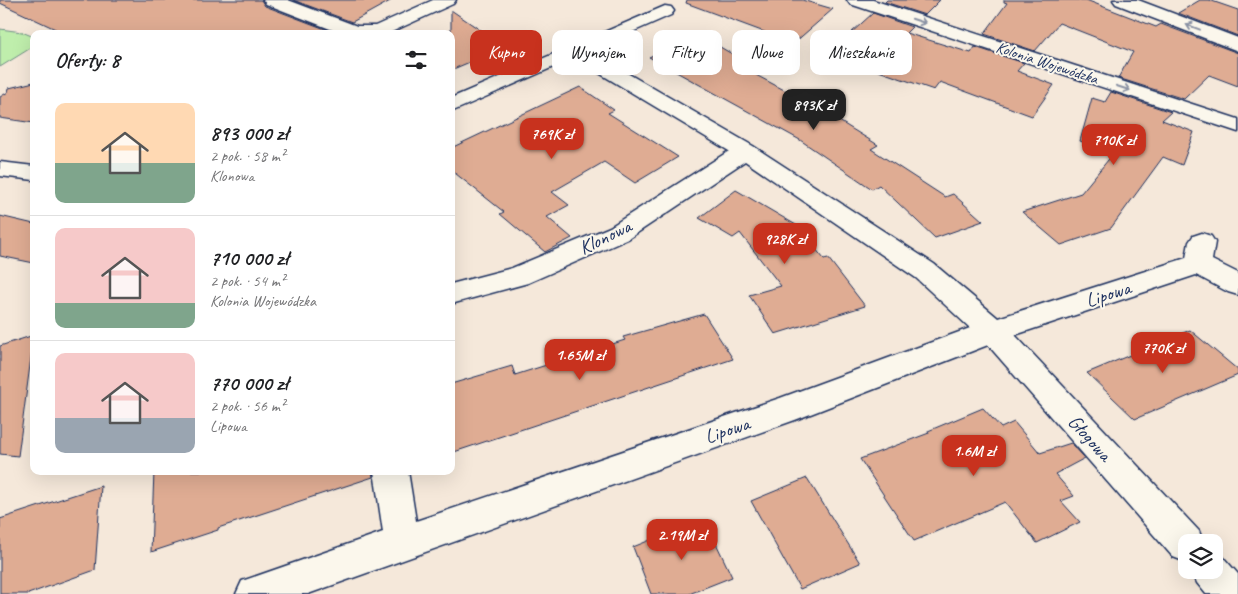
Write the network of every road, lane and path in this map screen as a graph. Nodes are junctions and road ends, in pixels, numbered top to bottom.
1 (272, 0) edge
2 (447, 0) edge
3 (856, 0) edge
4 (1122, 0) edge
5 (665, 11) dead end
6 (353, 30) edge
7 (376, 30) edge
8 (622, 30) edge
9 (1238, 45) edge
10 (552, 61) edge
11 (615, 75) edge
12 (455, 104) edge
13 (1238, 126) edge
14 (745, 152) junction
15 (0, 168) edge
16 (30, 172) edge
17 (1238, 285) edge
18 (455, 293) edge
19 (993, 332) junction
20 (392, 475) edge
21 (1178, 535) edge
22 (402, 542) junction
23 (1218, 579) edge
24 (255, 594) edge
25 (1231, 594) edge

1 - 6 street
2 - 7 street
3 -> 13 street, Kolonia Wojewódzka
9 -> 4 street
5 - 8 street
10 - 12 street
11 - 14 street
14 - 18 street, Klonowa
14 - 19 street
15 - 16 street
17 - 19 street, Lipowa
19 - 21 street, Głogowa
19 - 22 street, Lipowa
20 - 22 street
22 - 24 street, Lipowa
23 - 25 street

